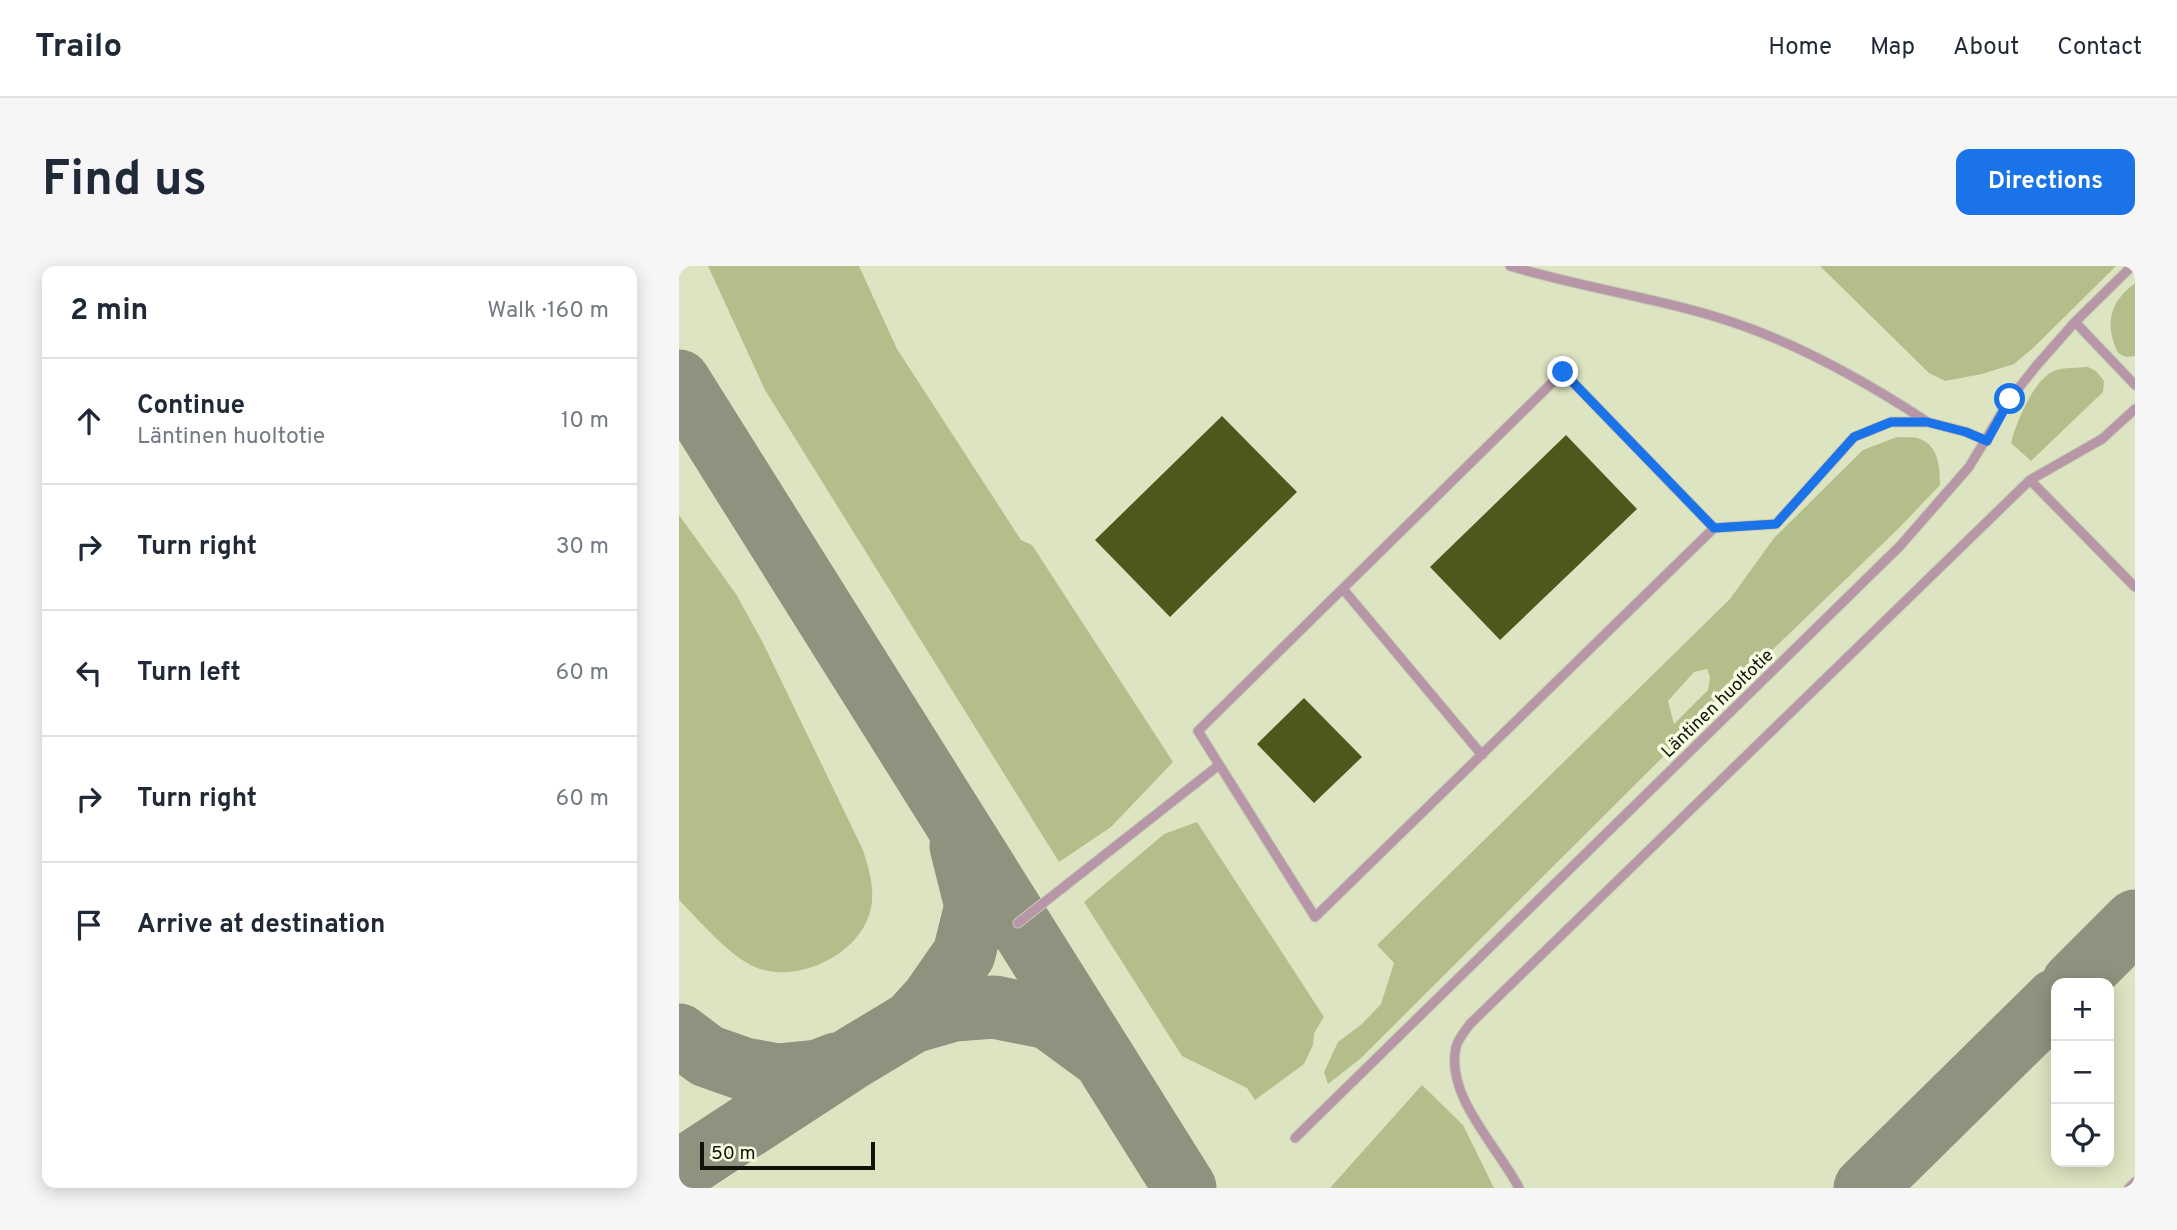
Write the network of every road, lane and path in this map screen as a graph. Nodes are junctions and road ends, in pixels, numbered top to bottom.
1 (1510, 266) edge
2 (2132, 266) edge
3 (2075, 322) junction
4 (2135, 385) edge
5 (2135, 409) edge
6 (1927, 422) junction
7 (1987, 441) junction
8 (2030, 480) junction
9 (1714, 528) junction
10 (2135, 587) edge
11 (1343, 589) junction
12 (1482, 755) junction
13 (1219, 765) junction
14 (1019, 923) dead end
15 (1296, 1138) dead end
16 (2135, 1182) edge
17 (1519, 1188) edge
18 (2129, 1188) edge

1 - 6 lane
2 - 3 lane, Läntinen huoltotie
3 - 4 lane
3 - 7 lane, Läntinen huoltotie
5 - 8 lane
6 - 7 lane
6 - 9 lane
7 - 15 lane, Läntinen huoltotie
8 - 10 lane
8 - 17 lane
9 - 11 lane
9 - 12 lane
11 - 12 lane
11 - 13 lane
12 - 13 lane
13 - 14 lane
16 - 18 lane

